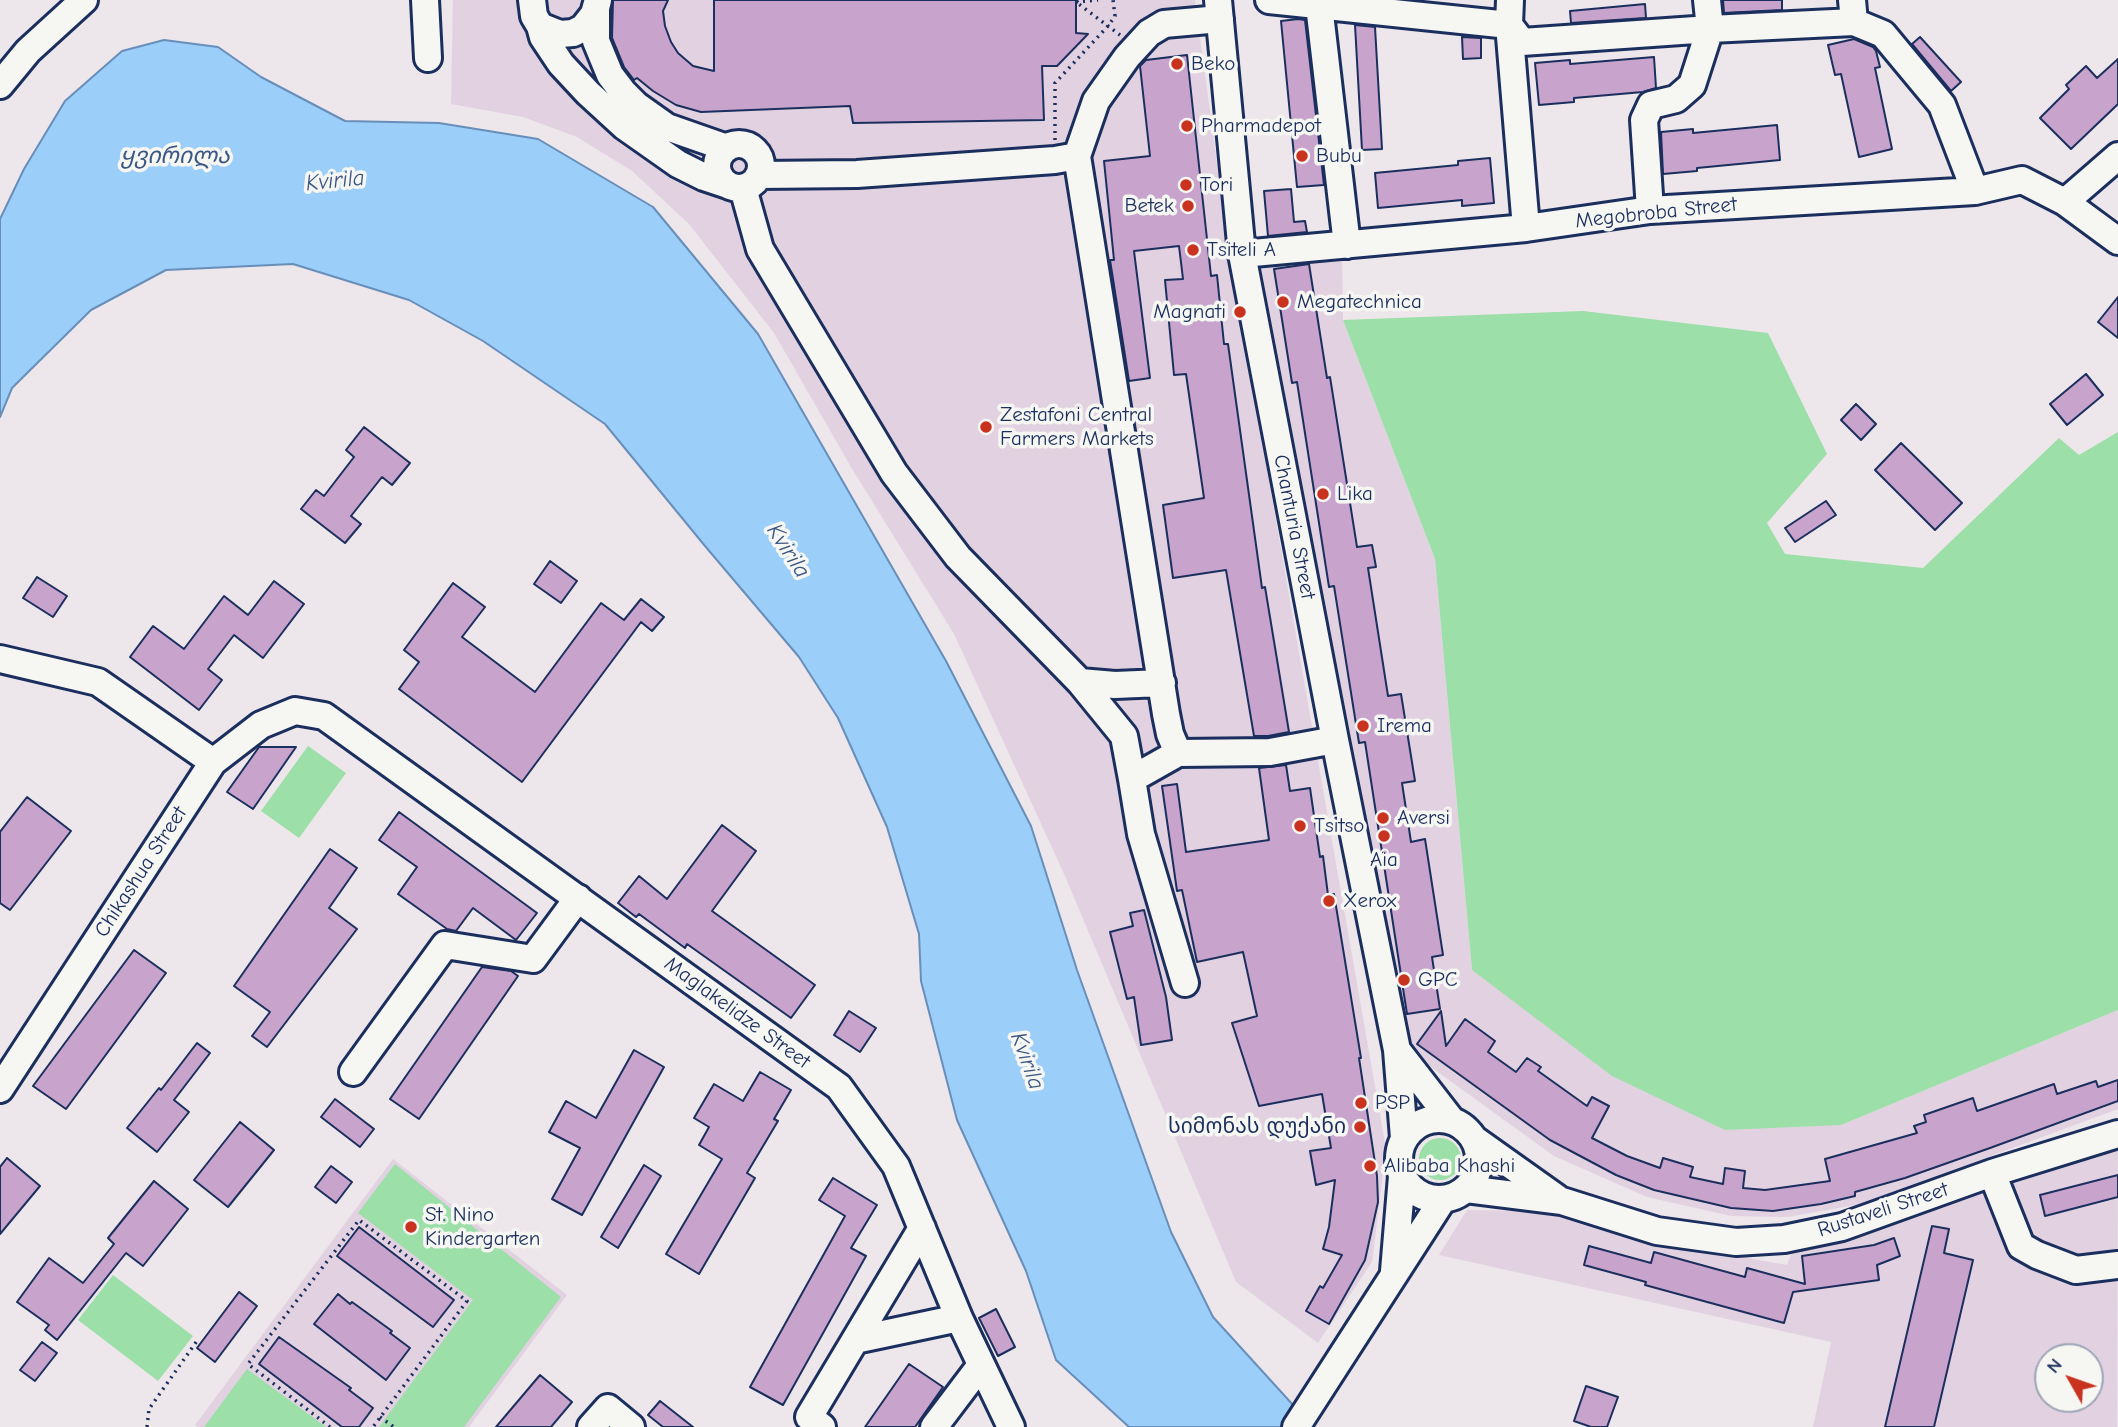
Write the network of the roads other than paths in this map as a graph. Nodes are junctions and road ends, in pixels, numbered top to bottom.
1 (85, 0) edge
2 (425, 0) edge
3 (1269, 0) edge
4 (1707, 0) edge
5 (597, 3) edge
6 (526, 5) edge
7 (1319, 5) junction
8 (1219, 9) edge
9 (1853, 11) edge
10 (1509, 12) edge
11 (1710, 29) junction
12 (428, 58) dead end
13 (0, 85) edge
14 (727, 148) junction
15 (2118, 156) edge
16 (1066, 158) junction
17 (743, 183) junction
18 (1975, 191) junction
19 (2065, 202) junction
20 (1650, 210) junction
21 (1527, 228) junction
22 (2118, 241) edge
23 (1347, 245) junction
24 (1242, 254) junction
25 (0, 659) edge
26 (1080, 682) junction
27 (1161, 684) junction
28 (324, 716) joint
29 (1335, 740) junction
30 (1178, 753) junction
31 (213, 762) junction
32 (1132, 779) junction
33 (578, 898) junction
34 (1185, 983) dead end
35 (1397, 1050) junction
36 (353, 1072) dead end
37 (0, 1089) edge
38 (1452, 1121) junction
39 (2118, 1135) edge
40 (1405, 1138) junction
41 (1474, 1139) junction
42 (1992, 1173) junction
43 (1402, 1176) junction
44 (1455, 1194) junction
45 (1562, 1201) junction
46 (922, 1228) junction
47 (2118, 1265) edge
48 (1393, 1276) junction
49 (959, 1318) junction
50 (855, 1340) junction
51 (981, 1365) junction
52 (591, 1427) edge
53 (631, 1427) edge
54 (822, 1427) edge
55 (934, 1427) edge
56 (1011, 1427) edge
57 (1296, 1427) edge

1 - 13 street
2 - 12 street
3 - 7 street
4 - 11 street
5 - 6 street
5 - 14 street
6 - 17 street
7 - 10 street
7 - 23 street
8 - 16 street
8 - 24 street, Chanturia Street
9 - 11 street
9 - 18 street
10 - 11 street
10 - 21 street
11 - 20 street
14 - 17 street
14 - 17 street
15 - 19 street
16 - 17 street
16 - 27 street
17 - 26 street
18 - 19 street, Megobroba Street
18 - 20 street, Megobroba Street
19 - 22 street, Megobroba Street
20 - 21 street, Megobroba Street
21 - 23 street, Megobroba Street
23 - 24 street, Megobroba Street
24 - 29 street, Chanturia Street
25 - 31 street
26 - 27 street
26 - 32 street
27 - 30 street
28 - 31 street, Chikashua Street
28 - 33 street, Maglakelidze Street
29 - 30 street
29 - 35 street, Chanturia Street
30 - 32 street
31 - 37 street, Chikashua Street
32 - 34 street
33 - 36 street
33 - 46 street, Maglakelidze Street
35 - 38 street, Chanturia Street
35 - 40 street, Chanturia Street
38 - 40 street
38 - 41 street
39 - 42 street, Rustaveli Street
40 - 43 street
41 - 44 street
41 - 45 street, Rustaveli Street
42 - 45 street, Rustaveli Street
42 - 47 street
43 - 44 street
43 - 48 street
44 - 45 street, Rustaveli Street
44 - 48 street
46 - 49 street, Maglakelidze Street
46 - 50 street
48 - 57 street
49 - 50 street
49 - 51 street, Maglakelidze Street
50 - 54 street
51 - 55 street
51 - 56 street, Maglakelidze Street
52 - 53 street

